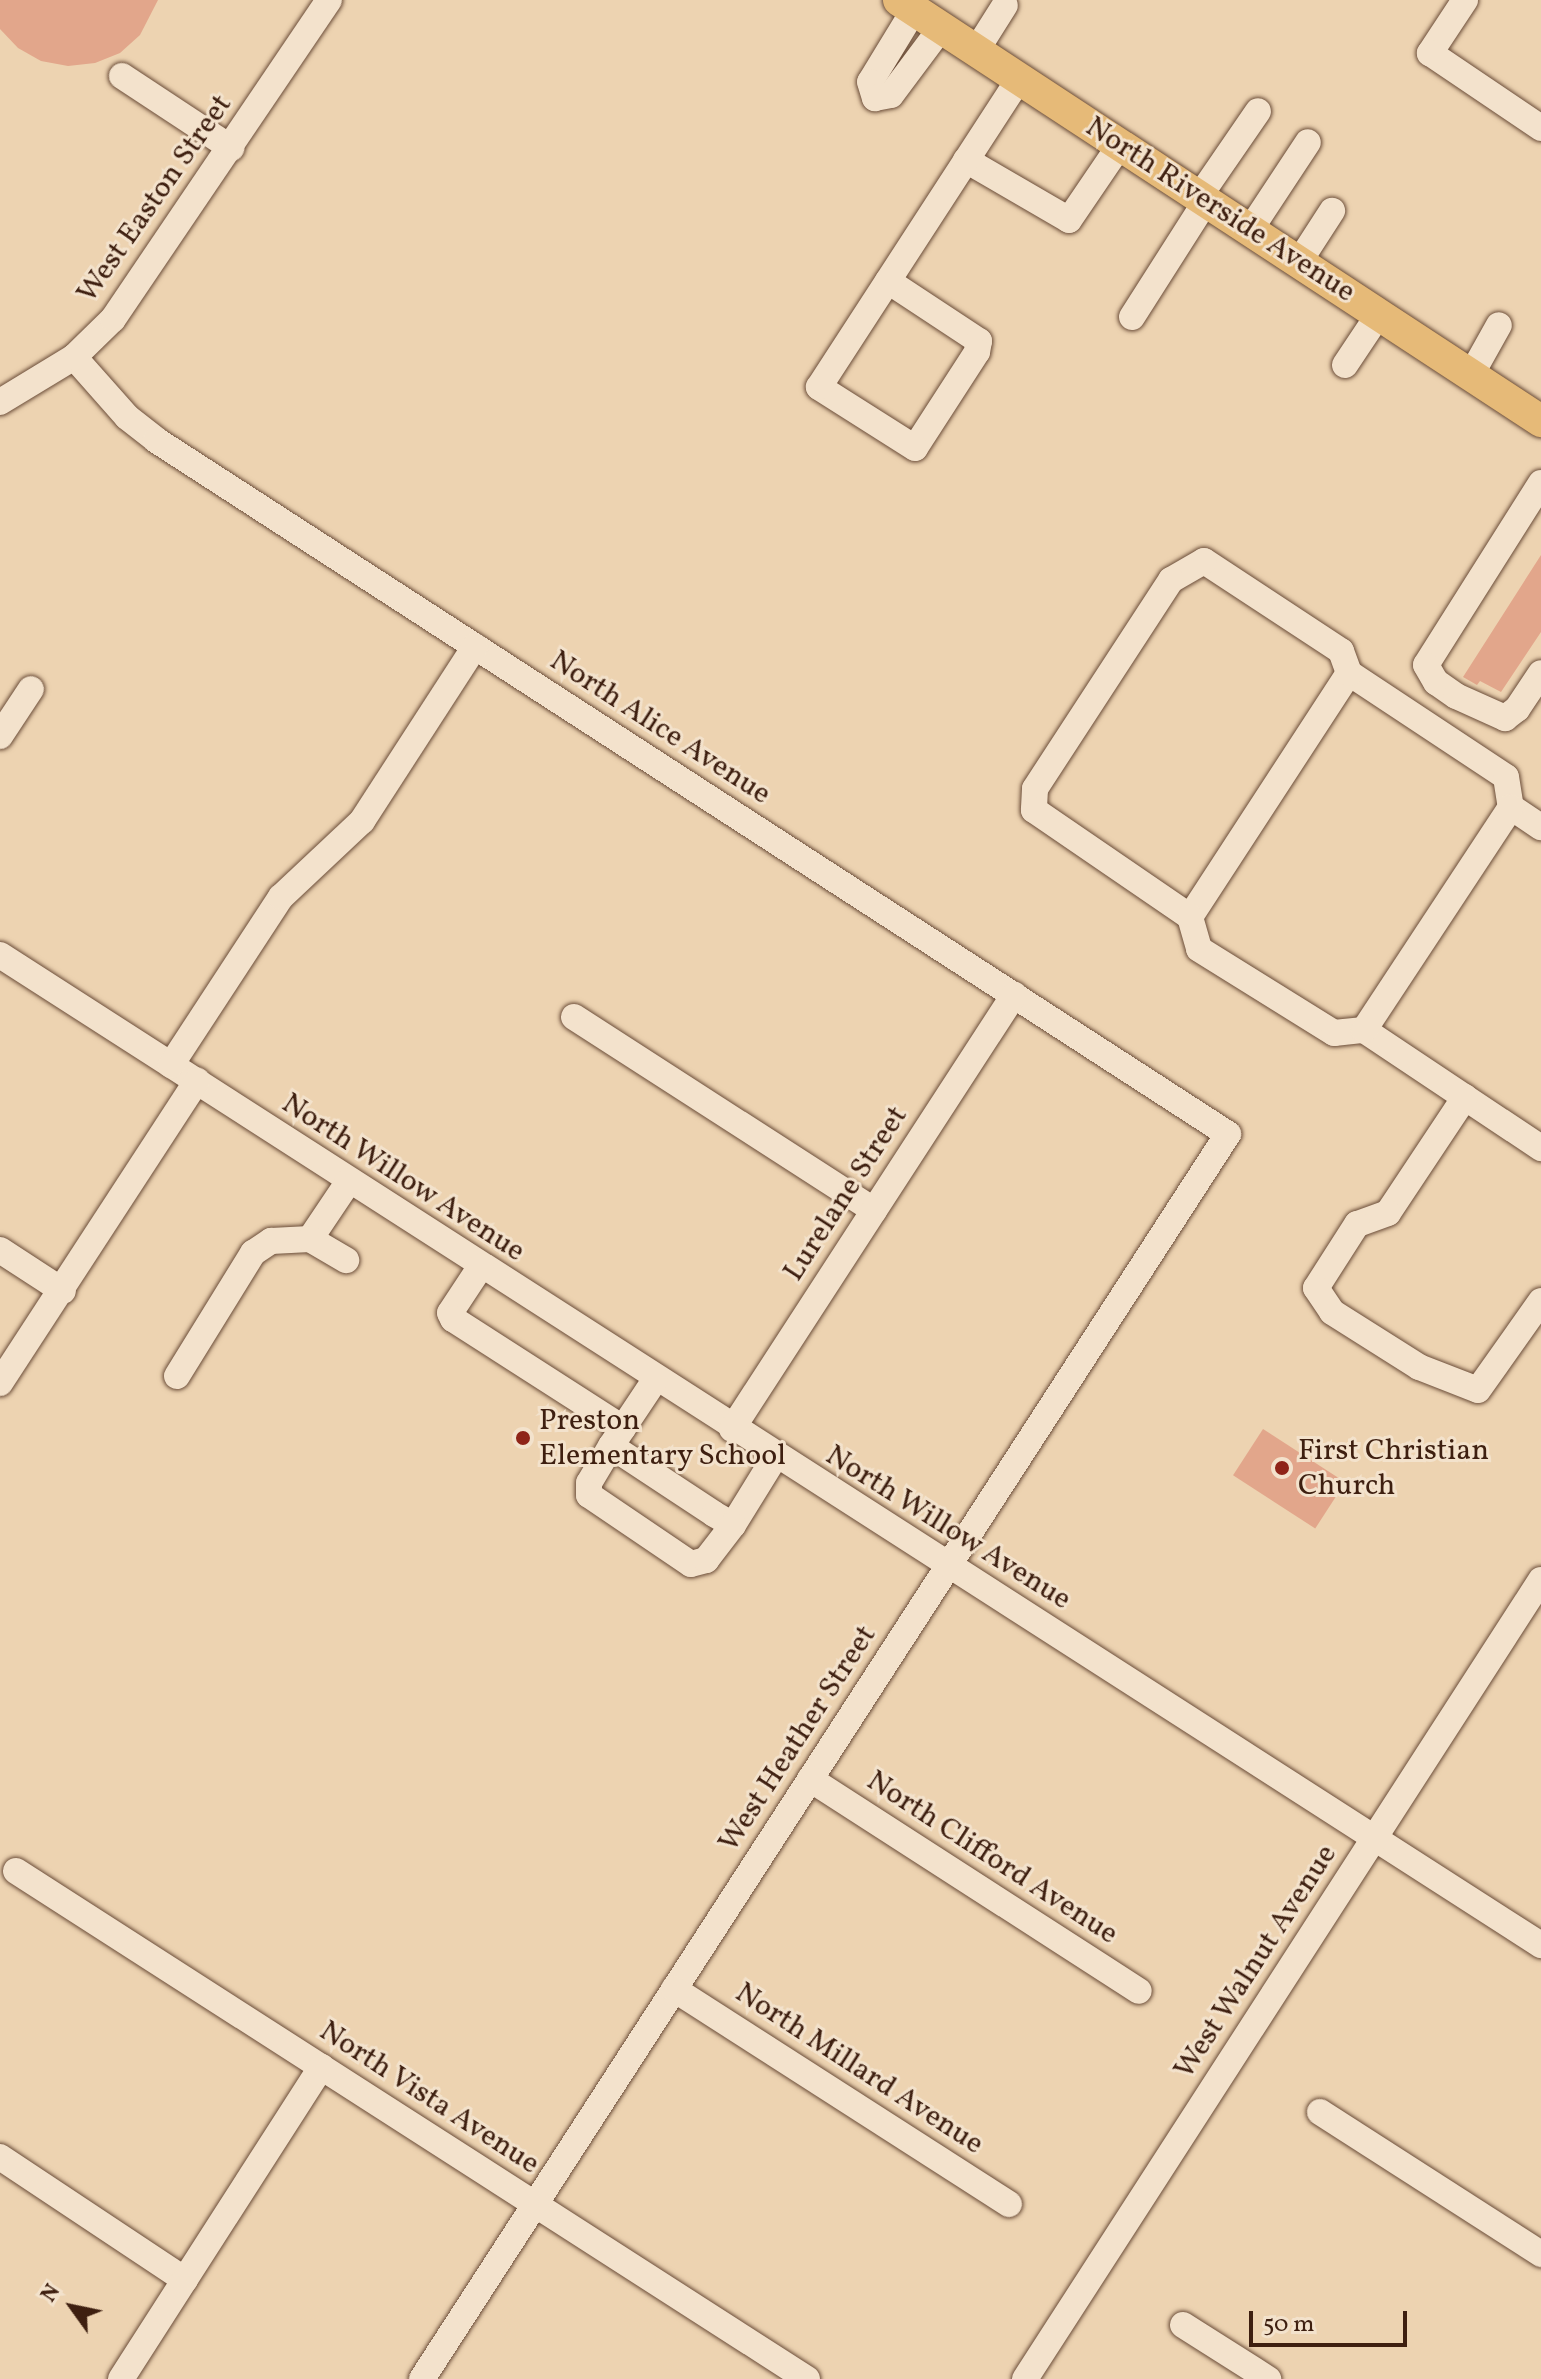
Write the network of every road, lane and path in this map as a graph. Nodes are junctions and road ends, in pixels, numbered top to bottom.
1 (329, 0) edge
2 (1465, 0) edge
3 (906, 5) edge
4 (1005, 5) dead end
5 (941, 28) junction
6 (976, 51) junction
7 (122, 76) dead end
8 (1019, 79) junction
9 (1258, 111) dead end
10 (1541, 128) edge
11 (1308, 142) dead end
12 (1120, 145) junction
13 (231, 148) junction
14 (966, 160) junction
15 (1202, 199) junction
16 (1332, 211) dead end
17 (1250, 230) junction
18 (1299, 262) junction
19 (888, 281) junction
20 (1379, 314) junction
21 (1132, 317) dead end
22 (1499, 325) dead end
23 (74, 357) junction
24 (1345, 365) dead end
25 (1471, 375) junction
26 (0, 402) edge
27 (1541, 421) edge
28 (1541, 483) edge
29 (475, 646) junction
30 (1349, 673) junction
31 (1541, 673) edge
32 (31, 689) dead end
33 (0, 736) edge
34 (1511, 807) junction
35 (1541, 827) edge
36 (1190, 917) junction
37 (0, 955) edge
38 (1014, 995) junction
39 (574, 1017) dead end
40 (1364, 1030) junction
41 (171, 1065) junction
42 (197, 1081) junction
43 (1465, 1097) junction
44 (1228, 1134) joint
45 (1541, 1148) edge
46 (349, 1181) junction
47 (874, 1210) junction
48 (310, 1239) junction
49 (0, 1250) edge
50 (346, 1260) dead end
51 (481, 1266) junction
52 (63, 1291) junction
53 (1541, 1301) edge
54 (177, 1376) dead end
55 (655, 1380) junction
56 (0, 1383) edge
57 (732, 1429) junction
58 (617, 1437) junction
59 (775, 1457) junction
60 (733, 1525) junction
61 (950, 1566) junction
62 (1541, 1580) edge
63 (810, 1779) junction
64 (1374, 1838) junction
65 (16, 1871) dead end
66 (1541, 1945) edge
67 (674, 1989) junction
68 (1139, 1991) dead end
69 (321, 2067) junction
70 (1320, 2112) dead end
71 (0, 2157) edge
72 (1009, 2204) dead end
73 (535, 2205) junction
74 (1541, 2254) edge
75 (185, 2280) junction
76 (1183, 2325) dead end
77 (121, 2379) edge
78 (422, 2379) edge
79 (807, 2379) edge
80 (1025, 2379) edge
81 (1268, 2379) edge

1 - 13 street, West Easton Street
2 - 10 street
3 - 5 main road, North Riverside Avenue
3 - 5 street
4 - 6 street
5 - 6 main road, North Riverside Avenue
6 - 8 main road, North Riverside Avenue
7 - 13 street
8 - 12 main road, North Riverside Avenue
8 - 14 street
9 - 15 street
11 - 17 street
12 - 14 street
12 - 15 main road, North Riverside Avenue
13 - 23 street, West Easton Street
14 - 19 street
15 - 17 main road, North Riverside Avenue
15 - 21 street
16 - 18 street
17 - 18 main road, North Riverside Avenue
18 - 20 main road, North Riverside Avenue
19 - 19 street
20 - 24 street
20 - 25 main road, North Riverside Avenue
22 - 25 street
23 - 26 street, West Easton Street
23 - 29 street, North Alice Avenue
25 - 27 main road, North Riverside Avenue
28 - 31 street
29 - 38 street, North Alice Avenue
29 - 41 street
30 - 34 street
30 - 36 street
30 - 36 street
32 - 33 street
34 - 35 street
34 - 40 street
36 - 40 street
37 - 41 street, North Willow Avenue
38 - 44 street, North Alice Avenue
38 - 47 street, Lurelane Street
39 - 47 street
40 - 43 street
41 - 42 street, North Willow Avenue
42 - 46 street, North Willow Avenue
42 - 52 street
43 - 45 street
43 - 53 street
44 - 61 street, West Heather Street
46 - 48 street
46 - 51 street, North Willow Avenue
47 - 57 street, Lurelane Street
48 - 50 street
48 - 54 street
49 - 52 street
51 - 55 street, North Willow Avenue
51 - 58 street
52 - 56 street
55 - 57 street, North Willow Avenue
55 - 58 street
57 - 59 street, North Willow Avenue
58 - 60 street
58 - 60 street
59 - 60 street
59 - 61 street, North Willow Avenue
61 - 63 street, West Heather Street
61 - 64 street, North Willow Avenue
62 - 64 street, West Walnut Avenue
63 - 67 street, West Heather Street
63 - 68 street, North Clifford Avenue
64 - 66 street, North Willow Avenue
64 - 80 street, West Walnut Avenue
65 - 69 street, North Vista Avenue
67 - 72 street, North Millard Avenue
67 - 73 street, West Heather Street
69 - 73 street, North Vista Avenue
69 - 75 street
70 - 74 street
71 - 75 street
73 - 78 street, West Heather Street
73 - 79 street, North Vista Avenue
75 - 77 street
76 - 81 street

